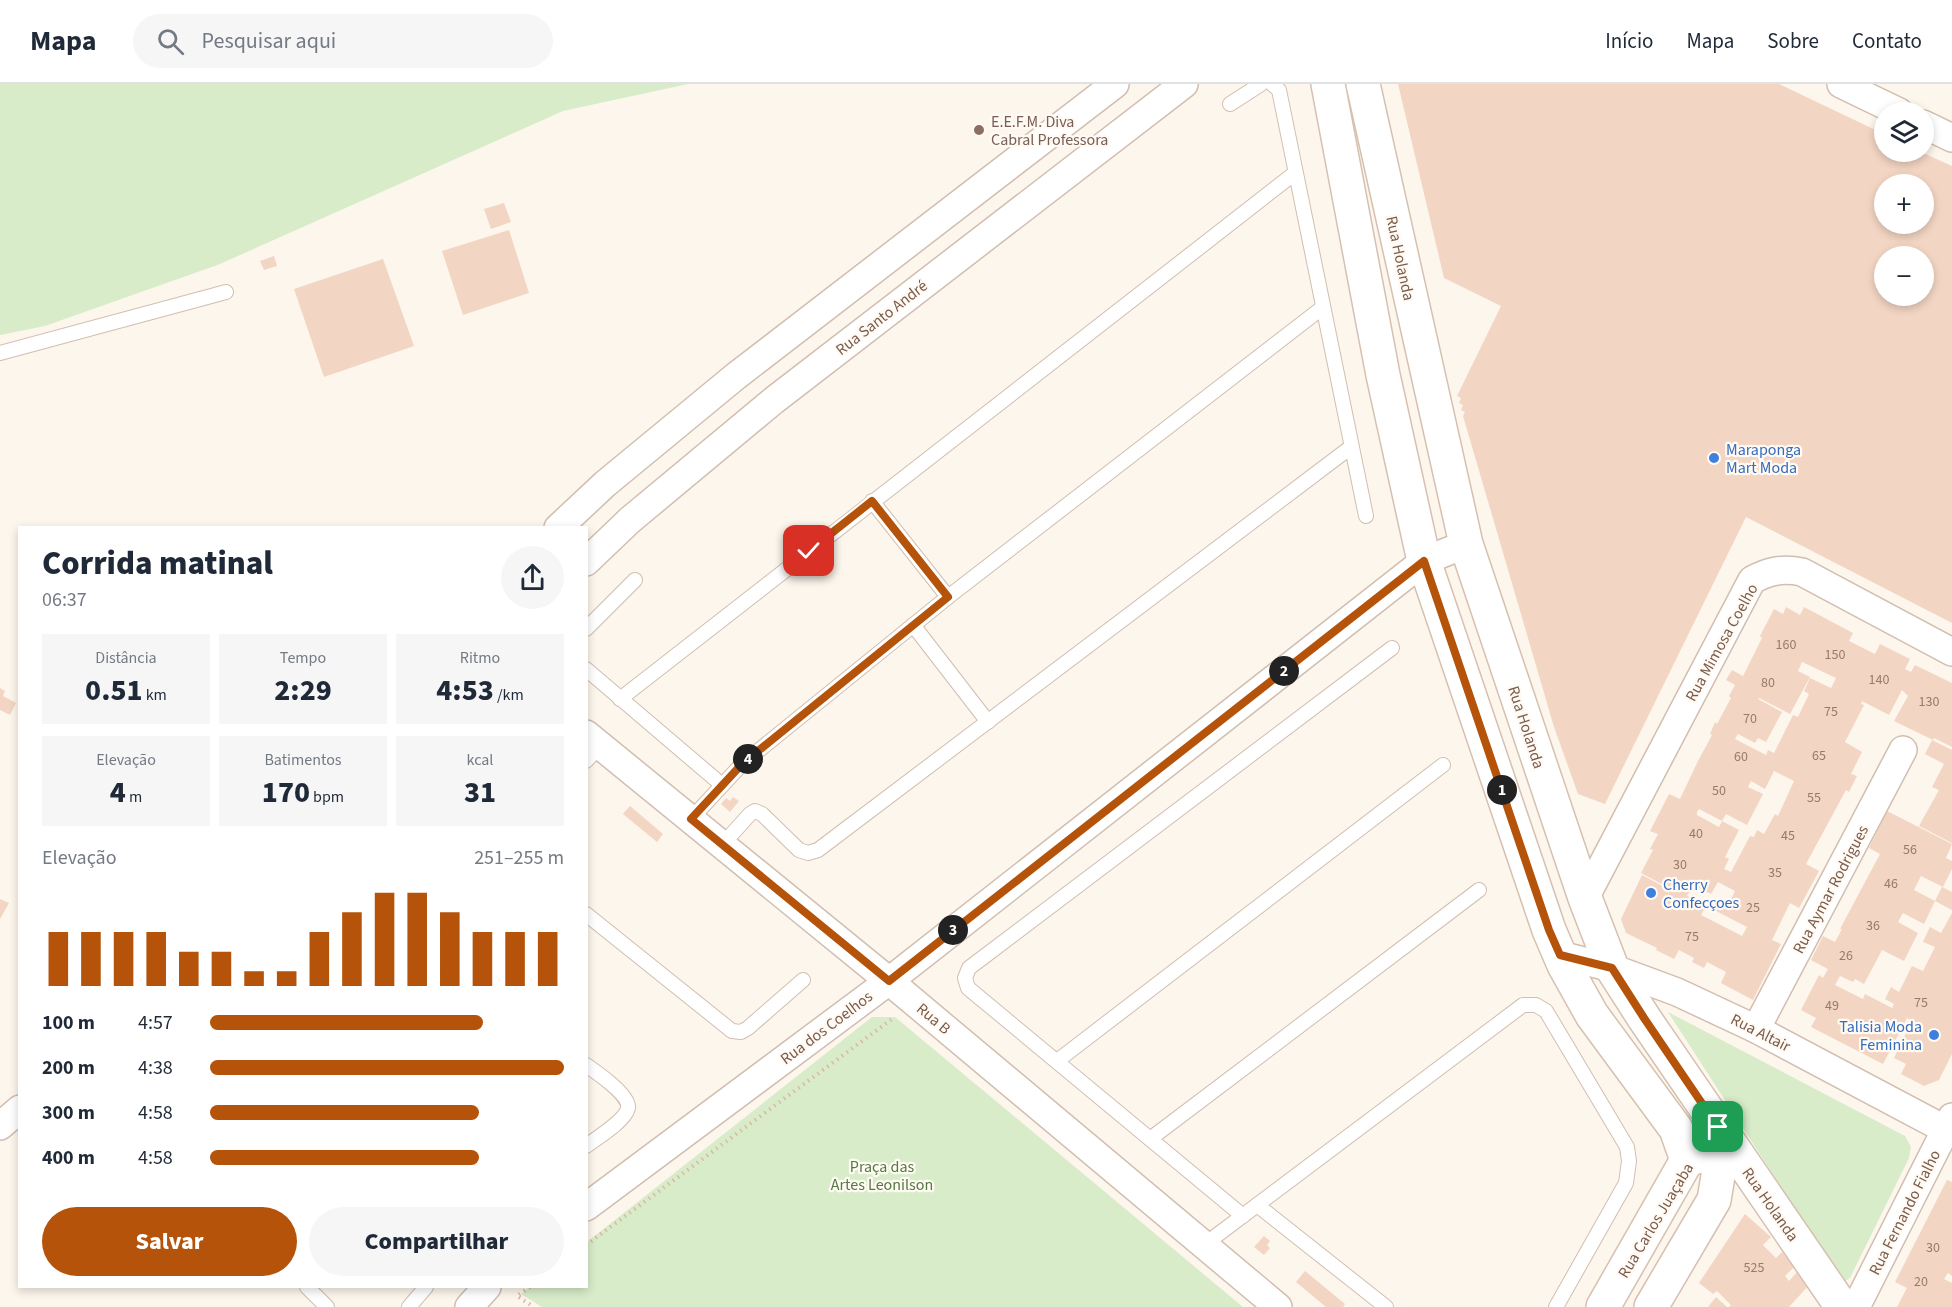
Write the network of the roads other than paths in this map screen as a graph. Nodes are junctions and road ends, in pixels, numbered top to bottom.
1 (1115, 84) edge
2 (1184, 84) edge
3 (1261, 84) edge
4 (1272, 84) edge
5 (1328, 84) edge
6 (1363, 84) edge
7 (1841, 84) edge
8 (1878, 102) edge
9 (1230, 104) dead end
10 (1934, 129) edge
11 (1952, 138) edge
12 (1295, 173) junction
13 (225, 292) dead end
14 (1322, 308) junction
15 (0, 352) edge
16 (1351, 447) junction
17 (872, 501) junction
18 (1366, 516) dead end
19 (560, 526) edge
20 (1466, 544) junction
21 (588, 560) edge
22 (1424, 561) junction
23 (635, 580) dead end
24 (948, 597) junction
25 (913, 626) junction
26 (588, 627) edge
27 (1392, 648) dead end
28 (1952, 652) edge
29 (588, 671) edge
30 (620, 699) junction
31 (988, 722) junction
32 (591, 746) edge
33 (1903, 750) dead end
34 (1443, 765) dead end
35 (722, 785) junction
36 (691, 819) junction
37 (722, 845) junction
38 (1479, 890) dead end
39 (1584, 898) junction
40 (588, 916) edge
41 (1560, 955) junction
42 (1612, 968) junction
43 (803, 980) dead end
44 (889, 981) junction
45 (1756, 1029) junction
46 (1057, 1061) junction
47 (588, 1067) edge
48 (18, 1111) edge
49 (0, 1126) edge
50 (1950, 1127) edge
51 (1150, 1139) junction
52 (588, 1144) edge
53 (1726, 1147) junction
54 (1687, 1160) junction
55 (1257, 1205) junction
56 (588, 1206) edge
57 (1243, 1216) junction
58 (1204, 1245) junction
59 (308, 1288) edge
60 (425, 1288) edge
61 (486, 1288) edge
62 (327, 1307) edge
63 (410, 1307) edge
64 (469, 1307) edge
65 (1278, 1307) edge
66 (1386, 1307) edge
67 (1556, 1307) edge
68 (1603, 1307) edge
69 (1651, 1307) edge
70 (1842, 1307) edge
71 (1856, 1307) edge

1 - 19 street
2 - 21 street, Rua Santo André
3 - 9 lane
4 - 12 lane
5 - 22 street
6 - 20 street, Rua Holanda
7 - 8 street
10 - 11 street
12 - 14 lane
12 - 17 lane
13 - 15 lane
14 - 16 lane
14 - 24 lane
16 - 18 lane
16 - 31 lane
17 - 24 lane
17 - 30 lane
20 - 22 street, Rua dos Coelhos
20 - 39 street, Rua Holanda
22 - 41 street
22 - 44 street, Rua dos Coelhos
23 - 26 lane
24 - 25 lane
25 - 31 lane
25 - 35 lane
27 - 46 lane
28 - 39 street, Rua Mimosa Coelho
29 - 30 lane
30 - 35 lane
31 - 37 lane
32 - 36 street, Rua B
33 - 45 street, Rua Aymar Rodrigues
34 - 46 lane
35 - 36 lane
36 - 37 street, Rua B
37 - 44 street, Rua B
38 - 51 lane
39 - 42 street, Rua Holanda
40 - 43 lane
41 - 42 street, Rua Altair
41 - 54 street
42 - 45 street, Rua Altair
42 - 53 street, Rua Holanda
44 - 56 street, Rua dos Coelhos
44 - 58 street, Rua B
45 - 50 street, Rua Altair
46 - 51 lane
47 - 52 lane
48 - 49 street
50 - 71 street, Rua Fernando Fialho
51 - 57 lane
53 - 54 street, Rua Carlos Juaçaba
53 - 69 street, Rua Carlos Juaçaba
53 - 70 street, Rua Holanda
54 - 68 street, Rua Carlos Juaçaba
55 - 57 lane
55 - 66 lane
55 - 67 lane
57 - 58 lane
58 - 65 street, Rua B
59 - 62 lane
60 - 63 lane
61 - 64 street

